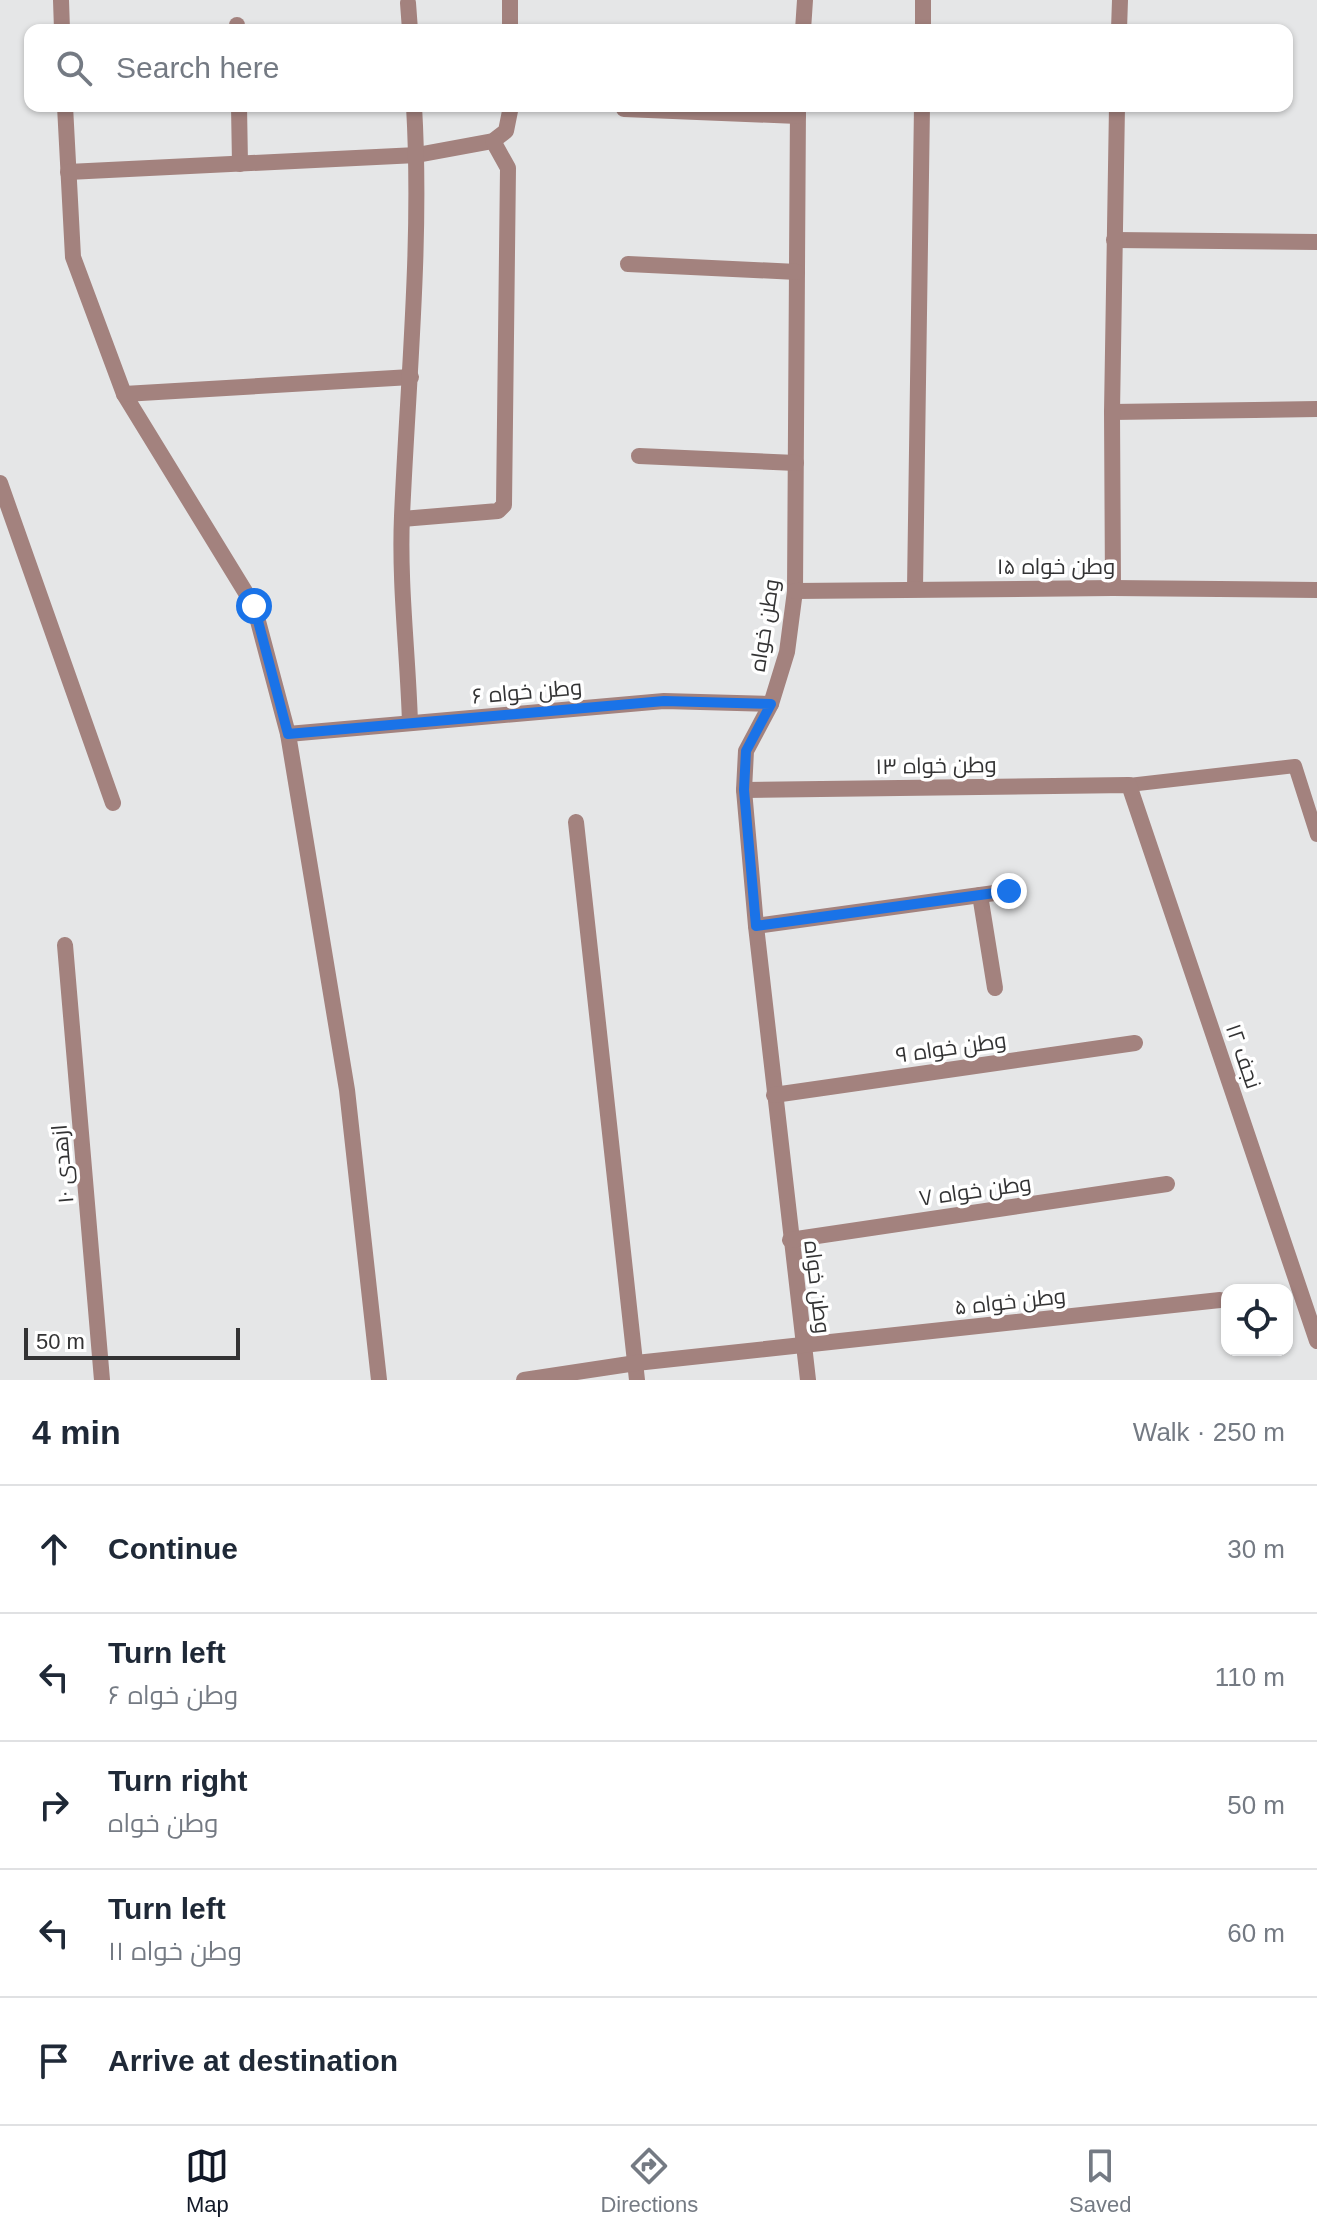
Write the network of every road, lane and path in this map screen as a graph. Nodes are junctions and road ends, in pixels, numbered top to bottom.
1 (61, 0) edge
2 (510, 0) edge
3 (805, 0) edge
4 (923, 0) edge
5 (1120, 0) edge
6 (408, 3) dead end
7 (62, 24) edge
8 (410, 24) edge
9 (510, 24) edge
10 (803, 24) edge
11 (923, 24) edge
12 (1119, 24) edge
13 (65, 112) edge
14 (239, 112) edge
15 (414, 112) edge
16 (510, 112) edge
17 (798, 112) edge
18 (922, 112) edge
19 (1117, 112) edge
20 (493, 141) junction
21 (417, 155) junction
22 (240, 164) junction
23 (68, 172) junction
24 (1114, 240) junction
25 (1317, 242) edge
26 (628, 264) dead end
27 (797, 272) junction
28 (411, 377) junction
29 (124, 394) junction
30 (1317, 409) edge
31 (1112, 412) junction
32 (639, 456) dead end
33 (796, 463) junction
34 (0, 483) edge
35 (402, 519) junction
36 (1113, 588) junction
37 (915, 589) junction
38 (1317, 590) edge
39 (795, 591) junction
40 (771, 704) junction
41 (410, 723) junction
42 (288, 734) junction
43 (1129, 785) junction
44 (744, 790) junction
45 (113, 803) dead end
46 (576, 822) dead end
47 (1317, 835) edge
48 (1009, 891) dead end
49 (980, 895) junction
50 (756, 926) junction
51 (65, 945) dead end
52 (995, 988) dead end
53 (1135, 1043) dead end
54 (774, 1095) junction
55 (1167, 1184) dead end
56 (790, 1240) junction
57 (1220, 1300) dead end
58 (1317, 1341) edge
59 (803, 1346) junction
60 (636, 1372) edge
61 (102, 1380) edge
62 (379, 1380) edge
63 (524, 1380) edge
64 (808, 1380) edge

1 - 7 street
2 - 9 street
3 - 10 street
4 - 11 street
5 - 12 street
6 - 8 street
13 - 23 street
14 - 22 street
15 - 21 street
16 - 20 street
17 - 27 street, وطن خواه
18 - 37 street
19 - 24 street
20 - 21 street
20 - 35 street
21 - 22 street
21 - 28 street
22 - 23 street
23 - 29 street
24 - 25 street
24 - 31 street
26 - 27 street
27 - 33 street, وطن خواه
28 - 29 street
28 - 35 street
29 - 42 street
30 - 31 street
31 - 36 street
32 - 33 street
33 - 39 street, وطن خواه
34 - 45 street
35 - 41 street
36 - 37 street, وطن خواه ۱۵
36 - 38 street, وطن خواه ۱۵
37 - 39 street, وطن خواه ۱۵
39 - 40 street, وطن خواه
40 - 41 street, وطن خواه ۶
40 - 44 street, وطن خواه
41 - 42 street, وطن خواه ۶
42 - 62 street
43 - 44 street, وطن خواه ۱۳
43 - 47 lane
43 - 58 street, نجف ۱۲
44 - 50 street, وطن خواه
46 - 60 street
48 - 49 street
49 - 50 street
49 - 52 street
50 - 54 street, وطن خواه
51 - 61 street, ازهدی ۱۰
53 - 54 street, وطن خواه ۹
54 - 56 street, وطن خواه
55 - 56 street, وطن خواه ۷
56 - 59 street, وطن خواه
57 - 59 street, وطن خواه ۵
59 - 60 street, وطن خواه ۵
59 - 64 street, وطن خواه
60 - 63 street, وطن خواه ۵

